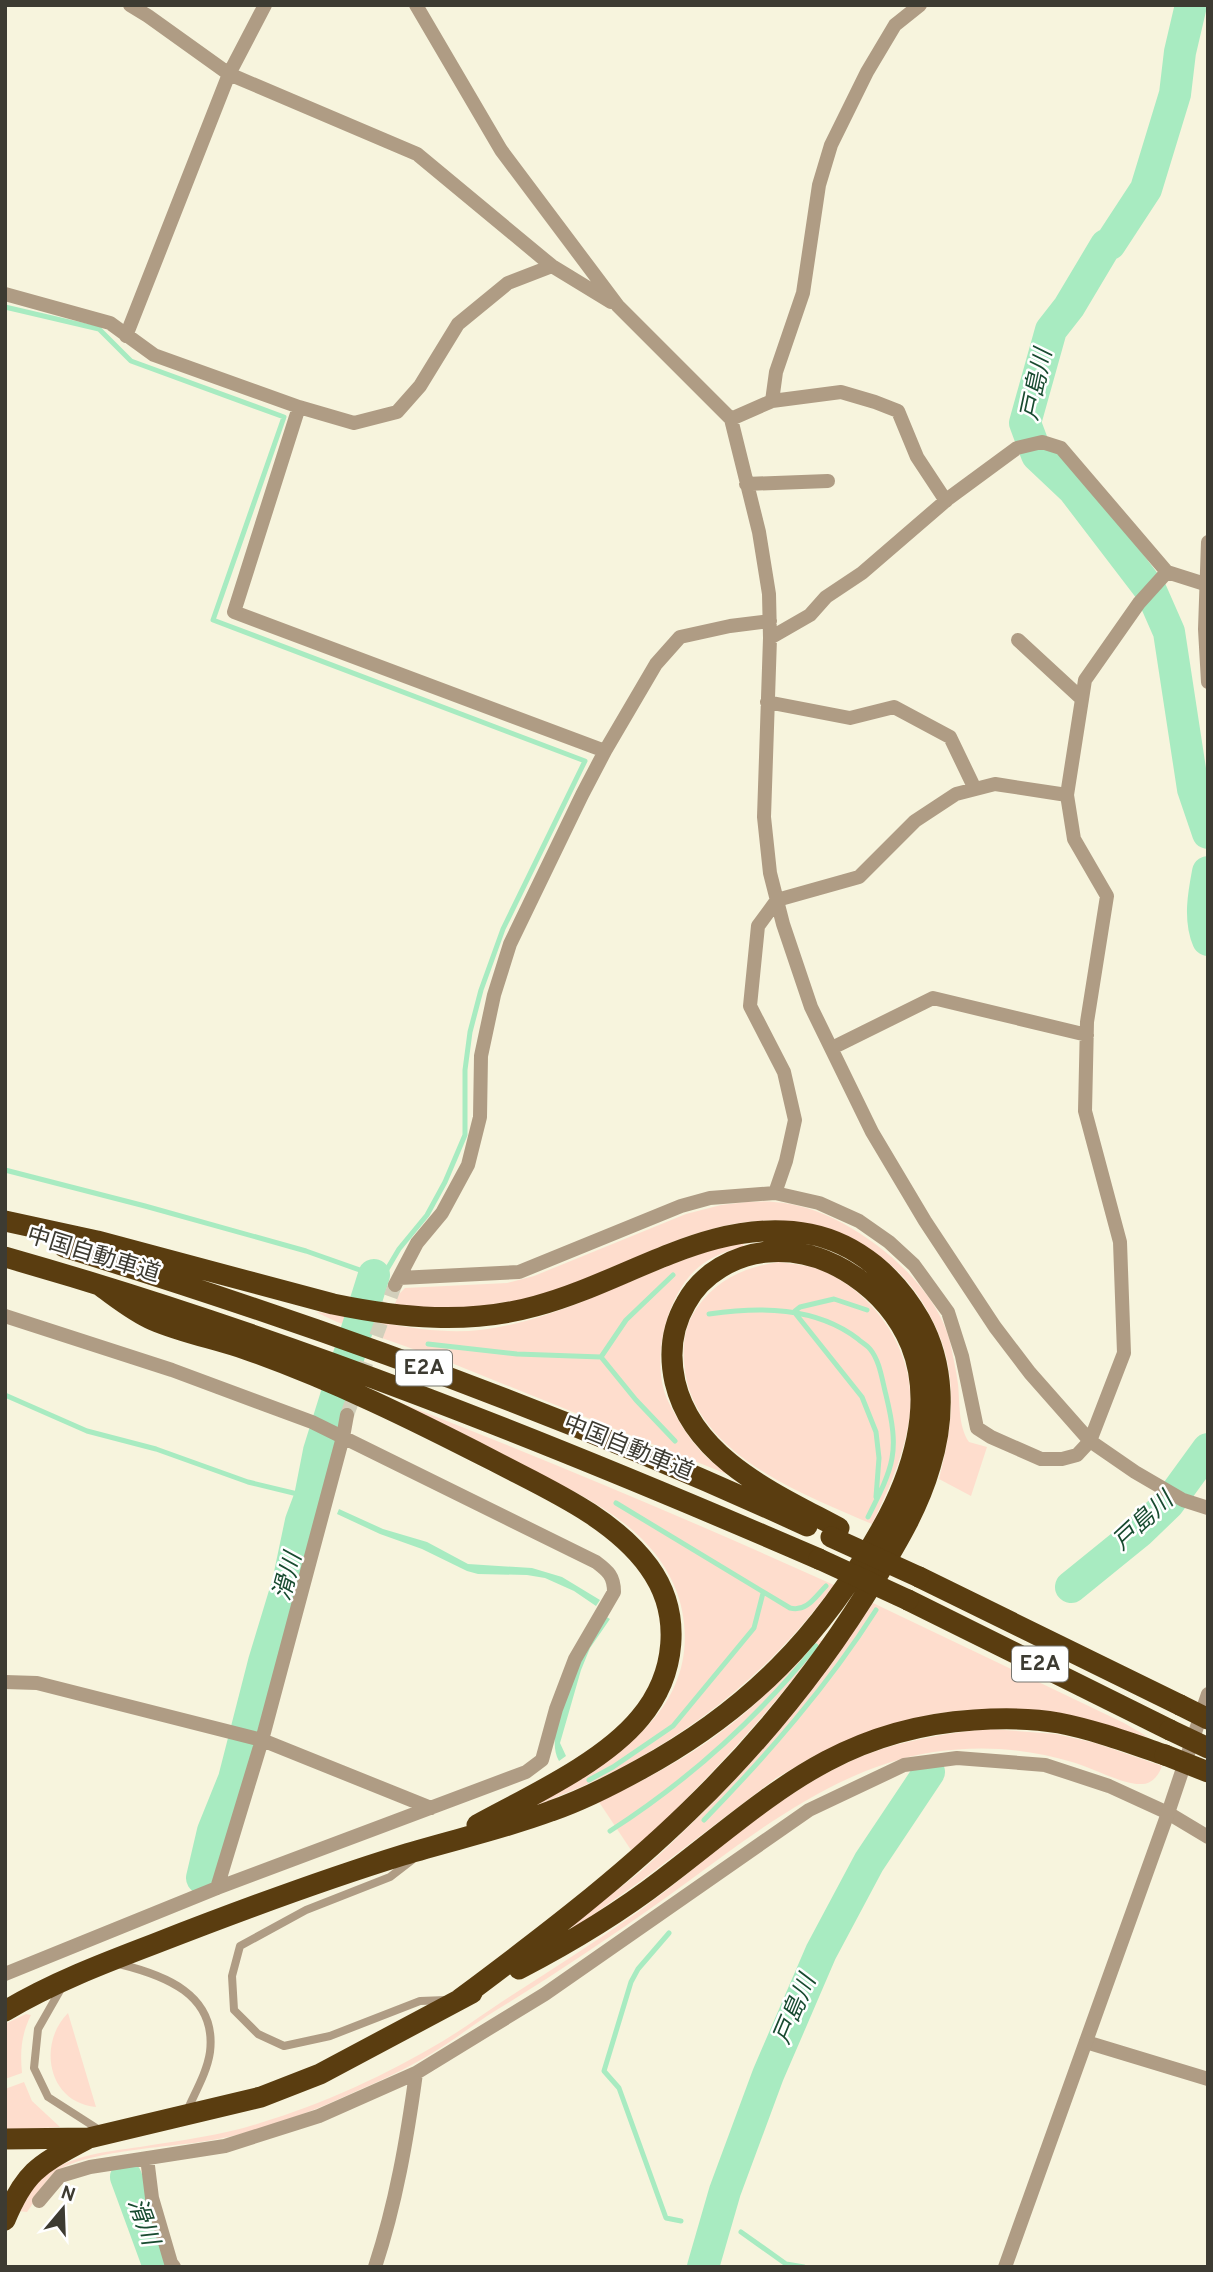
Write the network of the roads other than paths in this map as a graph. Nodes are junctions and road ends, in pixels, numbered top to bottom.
1 (130, 5) edge
2 (265, 5) edge
3 (416, 5) edge
4 (920, 5) edge
5 (229, 74) junction
6 (552, 266) junction
7 (5, 294) edge
8 (618, 306) junction
9 (126, 336) junction
10 (772, 401) junction
11 (299, 407) junction
12 (731, 419) junction
13 (828, 481) dead end
14 (746, 484) junction
15 (946, 501) junction
16 (1208, 541) edge
17 (1163, 576) junction
18 (1207, 585) edge
19 (770, 621) junction
20 (770, 638) junction
21 (1018, 640) dead end
22 (1208, 682) edge
23 (1082, 699) junction
24 (767, 702) junction
25 (606, 751) junction
26 (975, 789) junction
27 (1068, 795) junction
28 (777, 900) junction
29 (1087, 1035) junction
30 (832, 1048) junction
31 (775, 1192) junction
32 (5, 1221) edge
33 (5, 1229) edge
34 (5, 1257) edge
35 (99, 1285) junction
36 (5, 1316) edge
37 (348, 1415) tunnel mouth
38 (343, 1437) junction
39 (1090, 1441) junction
40 (1208, 1508) edge
41 (835, 1532) junction
42 (5, 1682) edge
43 (1208, 1694) edge
44 (1208, 1719) edge
45 (262, 1741) junction
46 (1208, 1748) edge
47 (1208, 1772) edge
48 (431, 1808) junction
49 (1168, 1813) junction
50 (1208, 1837) edge
51 (435, 1846) junction
52 (217, 1888) junction
53 (109, 1961) junction
54 (5, 1974) edge
55 (65, 1981) junction
56 (460, 1999) junction
57 (10, 2006) edge
58 (1086, 2042) junction
59 (416, 2073) junction
60 (1208, 2079) edge
61 (184, 2117) junction
62 (98, 2136) junction
63 (5, 2138) edge
64 (147, 2158) junction
65 (38, 2201) dead end
66 (5, 2220) edge
67 (174, 2267) edge
68 (374, 2267) edge
69 (1005, 2267) edge

1 - 5 street
2 - 5 street
3 - 8 street
4 - 10 street
5 - 6 street
5 - 9 street
6 - 8 street
6 - 11 street
7 - 9 street
8 - 12 street
9 - 11 street
10 - 12 street
10 - 15 street
11 - 25 street
12 - 14 street
13 - 14 street
14 - 19 street
15 - 17 street
15 - 20 street
16 - 18 street
17 - 18 street
17 - 23 street
18 - 22 street
19 - 20 street
19 - 25 street
20 - 24 street
21 - 23 street
23 - 27 street
24 - 26 street
24 - 28 street
25 - 31 street
26 - 27 street
26 - 28 street
27 - 29 street
28 - 30 street
28 - 31 street
29 - 30 street
29 - 39 street
30 - 39 street
31 - 39 street
32 - 56 highway
33 - 41 highway, 中国自動車道 / E2A
34 - 35 highway, 中国自動車道 / E2A
35 - 46 highway, 中国自動車道 / E2A, bridge
35 - 51 highway
36 - 38 street
37 - 38 street
38 - 45 street
38 - 48 street
39 - 40 street
41 - 44 highway, 中国自動車道 / E2A, bridge
41 - 51 highway
42 - 45 street
43 - 49 street
45 - 48 street
45 - 52 street
47 - 56 highway, bridge
48 - 52 street
49 - 50 street
49 - 58 street
49 - 59 street
51 - 53 highway
51 - 56 lane
52 - 54 street
53 - 55 highway
53 - 61 lane
55 - 57 highway
55 - 62 lane
56 - 61 highway
58 - 60 street
58 - 69 street
59 - 64 street
59 - 68 street
61 - 62 highway
62 - 63 highway
62 - 66 highway
64 - 65 street
64 - 67 street

